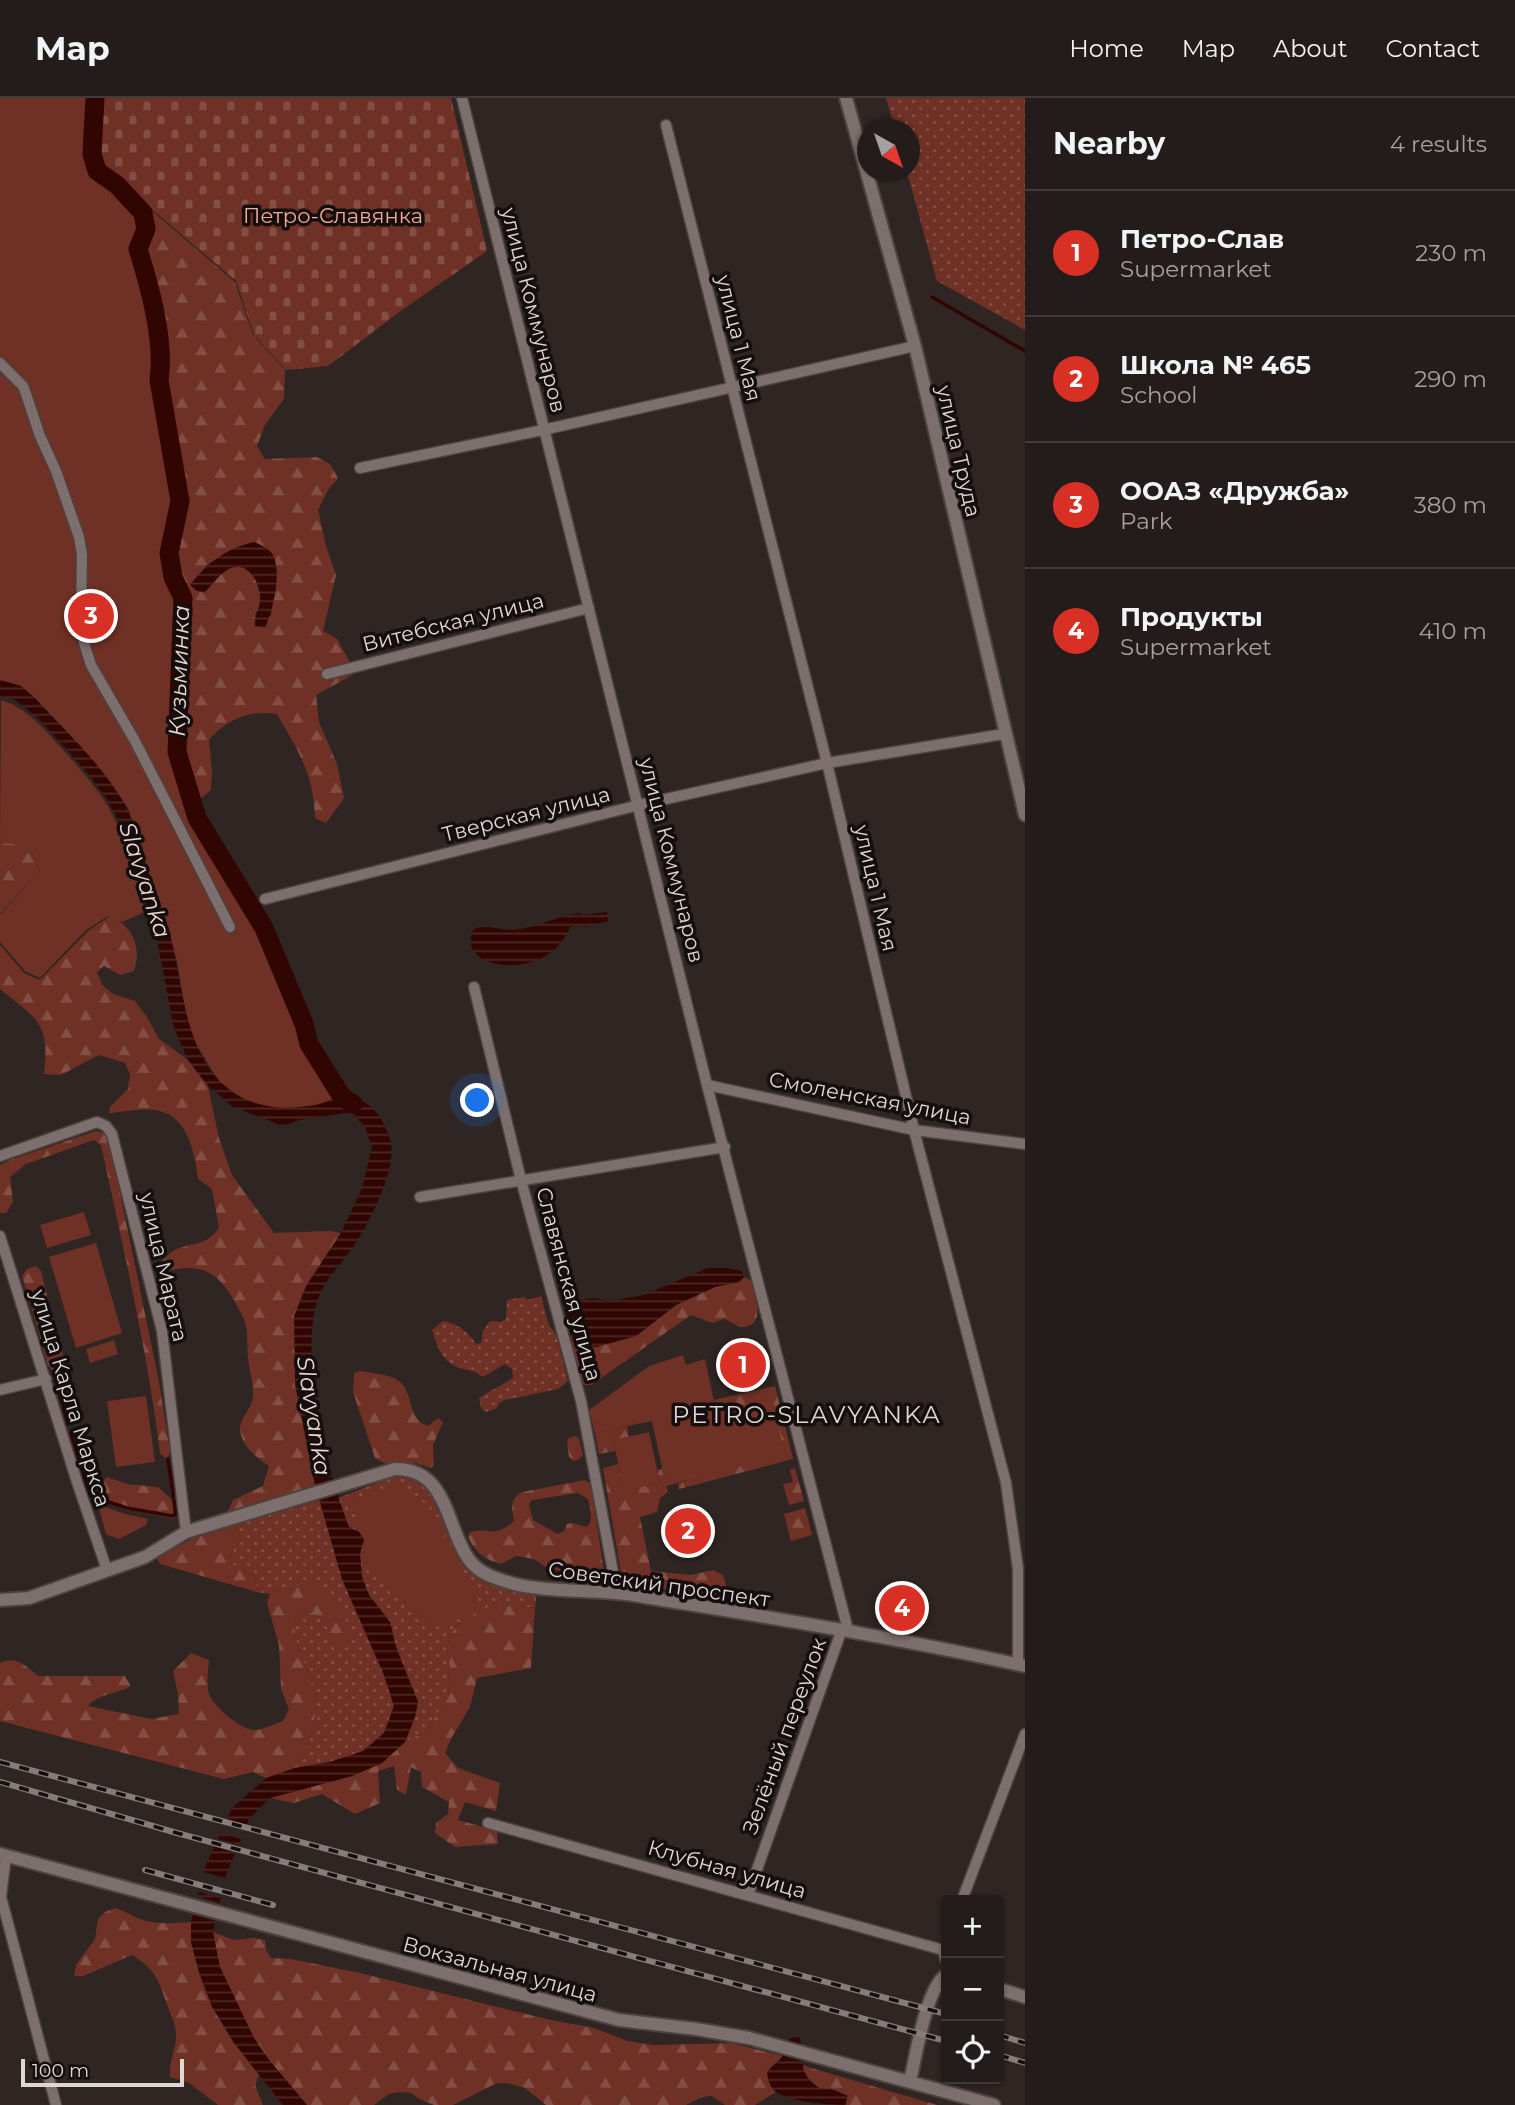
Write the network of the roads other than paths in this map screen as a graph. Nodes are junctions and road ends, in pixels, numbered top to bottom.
1 (462, 98) edge
2 (846, 98) edge
3 (666, 125) dead end
4 (915, 346) junction
5 (0, 363) edge
6 (732, 387) junction
7 (543, 429) junction
8 (360, 468) dead end
9 (589, 608) junction
10 (327, 674) dead end
11 (1004, 734) junction
12 (827, 763) junction
13 (639, 805) junction
14 (1025, 815) edge
15 (265, 899) dead end
16 (230, 926) dead end
17 (474, 987) dead end
18 (708, 1085) junction
19 (914, 1130) junction
20 (1025, 1144) edge
21 (724, 1147) junction
22 (0, 1156) edge
23 (521, 1180) junction
24 (420, 1197) dead end
25 (0, 1236) edge
26 (46, 1379) junction
27 (0, 1390) edge
28 (186, 1532) junction
29 (107, 1570) junction
30 (617, 1593) junction
31 (0, 1600) edge
32 (845, 1630) junction
33 (1021, 1666) edge
34 (1025, 1734) edge
35 (488, 1823) dead end
36 (3, 1855) edge
37 (748, 1895) junction
38 (964, 1895) edge
39 (0, 1898) edge
40 (941, 1945) edge
41 (941, 1978) edge
42 (1004, 1991) edge
43 (1025, 1997) edge
44 (909, 2081) junction
45 (56, 2105) edge
46 (994, 2105) edge

1 - 7 street, улица Коммунаров
2 - 4 street, улица Труда
3 - 6 street, улица 1 Мая
4 - 6 street
4 - 11 street, улица Труда
5 - 16 street
6 - 7 street
6 - 12 street, улица 1 Мая
7 - 8 street
7 - 9 street, улица Коммунаров
9 - 10 street, Витебская улица
9 - 13 street, улица Коммунаров
11 - 12 street, Тверская улица
11 - 14 street, улица Труда
12 - 13 street, Тверская улица
12 - 19 street, улица 1 Мая
13 - 15 street, Тверская улица
13 - 18 street, улица Коммунаров
17 - 23 street, Славянская улица
18 - 19 street, Смоленская улица
18 - 21 street, улица Коммунаров
19 - 20 street, Смоленская улица
19 - 33 street, улица 1 Мая
21 - 23 street
21 - 32 street, улица Коммунаров
22 - 28 street, улица Марата
23 - 24 street
23 - 30 street, Славянская улица
25 - 26 street, улица Карла Маркса
26 - 27 street
26 - 29 street, улица Карла Маркса
28 - 29 street
28 - 30 street, Советский проспект
29 - 31 street
30 - 32 street, Советский проспект
32 - 33 street, Советский проспект
32 - 37 street, Зелёный переулок
34 - 38 street
35 - 37 street, Клубная улица
36 - 39 street
36 - 44 street, Вокзальная улица
37 - 40 street, Клубная улица
39 - 45 street
41 - 44 street
42 - 43 street
44 - 46 street, Вокзальная улица

